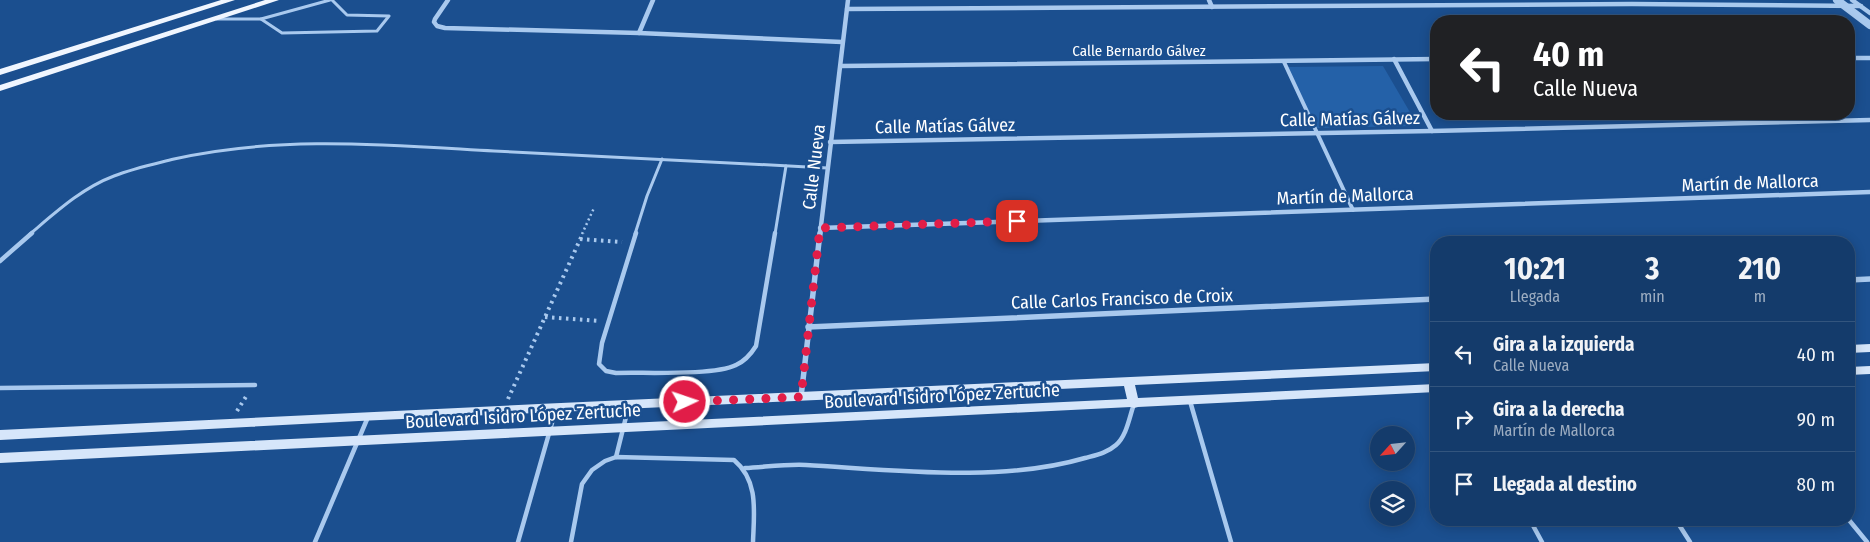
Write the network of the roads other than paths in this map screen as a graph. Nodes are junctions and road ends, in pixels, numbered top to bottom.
1 (230, 0) edge
2 (274, 0) edge
3 (331, 0) edge
4 (448, 0) edge
5 (654, 0) edge
6 (848, 0) edge
7 (1209, 0) edge
8 (1394, 0) edge
9 (1837, 0) edge
10 (1852, 0) edge
11 (1631, 2) edge
12 (1845, 6) junction
13 (1860, 6) junction
14 (1212, 7) junction
15 (1398, 7) junction
16 (847, 9) junction
17 (1870, 12) edge
18 (215, 19) junction
19 (261, 19) junction
20 (1870, 25) edge
21 (639, 33) junction
22 (842, 42) junction
23 (1855, 58) edge
24 (1870, 58) edge
25 (1394, 59) junction
26 (1430, 59) edge
27 (1284, 62) junction
28 (841, 66) junction
29 (0, 72) edge
30 (0, 88) edge
31 (1870, 120) edge
32 (1432, 131) junction
33 (1316, 133) junction
34 (830, 142) junction
35 (662, 159) junction
36 (786, 166) junction
37 (828, 168) junction
38 (1870, 192) edge
39 (1353, 210) junction
40 (820, 228) junction
41 (0, 261) edge
42 (1870, 279) edge
43 (1855, 280) edge
44 (1430, 299) edge
45 (808, 327) junction
46 (1870, 348) edge
47 (1855, 349) edge
48 (1430, 366) edge
49 (1870, 370) edge
50 (1855, 371) edge
51 (1128, 381) junction
52 (255, 385) road end
53 (0, 388) edge
54 (1430, 388) edge
55 (801, 397) junction
56 (1190, 401) junction
57 (1134, 404) junction
58 (629, 405) junction
59 (556, 408) junction
60 (369, 415) junction
61 (622, 429) junction
62 (548, 432) junction
63 (0, 435) edge
64 (357, 441) junction
65 (616, 456) junction
66 (0, 458) edge
67 (745, 468) junction
68 (1533, 526) edge
69 (1680, 526) edge
70 (1854, 526) edge
71 (315, 542) edge
72 (518, 542) edge
73 (571, 542) edge
74 (753, 542) edge
75 (1231, 542) edge
76 (1542, 542) edge
77 (1690, 542) edge
78 (1867, 542) edge

1 - 29 main road
2 - 18 main road
3 - 19 lane
3 - 19 lane
4 - 21 street
5 - 21 street
6 - 16 street, Calle Nueva
7 - 14 street
8 - 15 street
9 - 12 street
10 - 13 street
11 - 12 street
11 - 15 street
12 - 13 street
12 - 20 street
13 - 17 street
14 - 15 street
14 - 16 street
16 - 22 street, Calle Nueva
18 - 19 lane
18 - 30 main road
21 - 22 street
22 - 28 street, Calle Nueva
23 - 24 street
25 - 26 street, Calle Bernardo Gálvez
25 - 27 street, Calle Bernardo Gálvez
25 - 32 street
27 - 28 street, Calle Bernardo Gálvez
27 - 33 street
28 - 34 street, Calle Nueva
31 - 32 street, Calle Matías Gálvez
32 - 33 street, Calle Matías Gálvez
33 - 34 street, Calle Matías Gálvez
33 - 39 street
34 - 37 street, Calle Nueva
35 - 36 lane
35 - 36 lane
35 - 41 lane
36 - 37 lane
37 - 40 street, Calle Nueva
38 - 39 street, Martín de Mallorca
39 - 40 street, Martín de Mallorca
40 - 45 street, Calle Nueva
42 - 43 street
44 - 45 street, Calle Carlos Francisco de Croix
45 - 55 street, Calle Nueva
46 - 47 main road
48 - 51 main road, Boulevard Isidro López Zertuche
49 - 50 main road
51 - 55 main road, Boulevard Isidro López Zertuche
51 - 57 main road
52 - 53 lane
54 - 56 main road, Boulevard Isidro López Zertuche
55 - 58 main road, Boulevard Isidro López Zertuche
56 - 57 main road, Boulevard Isidro López Zertuche
56 - 75 lane
57 - 61 main road, Boulevard Isidro López Zertuche
57 - 67 lane
58 - 59 main road, Boulevard Isidro López Zertuche
58 - 61 lane
59 - 60 main road, Boulevard Isidro López Zertuche
59 - 62 lane
60 - 63 main road, Boulevard Isidro López Zertuche
60 - 64 lane
61 - 62 main road, Boulevard Isidro López Zertuche
61 - 65 lane
62 - 64 main road, Boulevard Isidro López Zertuche
62 - 72 lane
64 - 66 main road, Boulevard Isidro López Zertuche
64 - 71 lane
65 - 67 lane
65 - 73 lane
67 - 74 lane
68 - 76 lane
69 - 77 lane
70 - 78 lane

